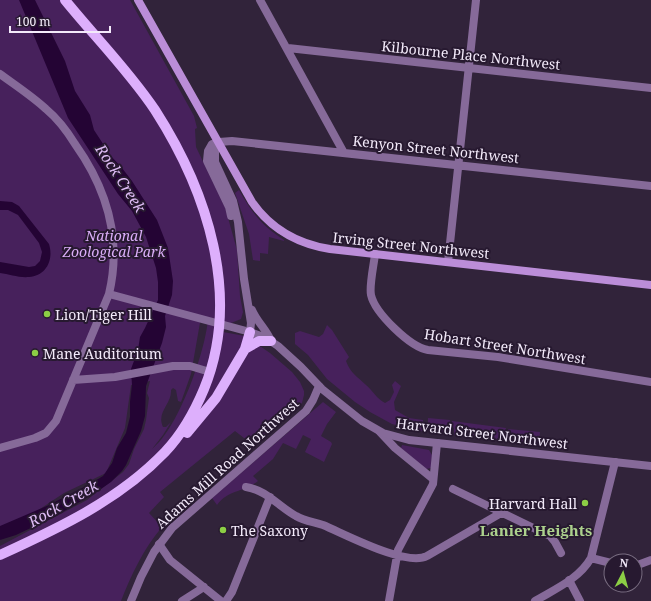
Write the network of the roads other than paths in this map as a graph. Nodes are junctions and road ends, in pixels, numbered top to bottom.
1 (65, 0) edge
2 (138, 0) edge
3 (260, 0) edge
4 (476, 0) edge
5 (288, 48) junction
6 (469, 68) junction
7 (0, 74) edge
8 (651, 88) edge
9 (219, 142) junction
10 (344, 153) junction
11 (458, 165) junction
12 (651, 186) edge
13 (375, 254) junction
14 (448, 262) junction
15 (651, 285) edge
16 (109, 294) junction
17 (247, 296) junction
18 (250, 332) junction
19 (271, 341) junction
20 (245, 349) junction
21 (210, 372) junction
22 (73, 380) junction
23 (651, 382) edge
24 (319, 386) junction
25 (380, 432) junction
26 (437, 443) junction
27 (0, 448) edge
28 (164, 453) junction
29 (615, 462) junction
30 (651, 466) edge
31 (434, 479) junction
32 (246, 487) dead end
33 (453, 489) dead end
34 (270, 497) junction
35 (501, 513) junction
36 (159, 544) junction
37 (561, 553) dead end
38 (0, 555) edge
39 (397, 555) junction
40 (590, 558) junction
41 (603, 561) edge
42 (569, 580) junction
43 (204, 586) junction
44 (131, 601) edge
45 (182, 601) edge
46 (221, 601) edge
47 (226, 601) edge
48 (388, 601) edge
49 (535, 601) edge
50 (580, 601) edge

1 - 21 main road
2 - 9 main road
3 - 5 street
4 - 6 street
5 - 6 street, Kilbourne Place Northwest
5 - 10 street
6 - 8 street, Kilbourne Place Northwest
6 - 11 street
7 - 16 street
9 - 10 street, Kenyon Street Northwest
9 - 13 main road, Irving Street Northwest
9 - 17 street
10 - 11 street, Kenyon Street Northwest
11 - 12 street, Kenyon Street Northwest
11 - 14 street
13 - 14 main road, Irving Street Northwest
13 - 23 street, Hobart Street Northwest
14 - 15 main road, Irving Street Northwest
16 - 18 street, Harvard Street Northwest
16 - 22 street
17 - 18 street
17 - 19 street
18 - 19 street, Harvard Street Northwest
18 - 20 main road
19 - 20 main road
19 - 24 street, Harvard Street Northwest
20 - 28 main road
21 - 22 street
21 - 28 main road
22 - 27 street
24 - 25 street, Harvard Street Northwest
24 - 36 street, Adams Mill Road Northwest
25 - 26 street, Harvard Street Northwest
25 - 31 street
26 - 29 street, Harvard Street Northwest
26 - 31 street
28 - 38 main road
29 - 30 street, Harvard Street Northwest
29 - 40 street
31 - 39 street
32 - 34 street
33 - 35 street
34 - 39 street
34 - 47 street
35 - 37 street
35 - 39 street
36 - 43 street
36 - 44 street, Adams Mill Road Northwest
39 - 48 street
40 - 41 street
40 - 42 street
42 - 49 street
42 - 50 street
43 - 45 street
43 - 46 street

